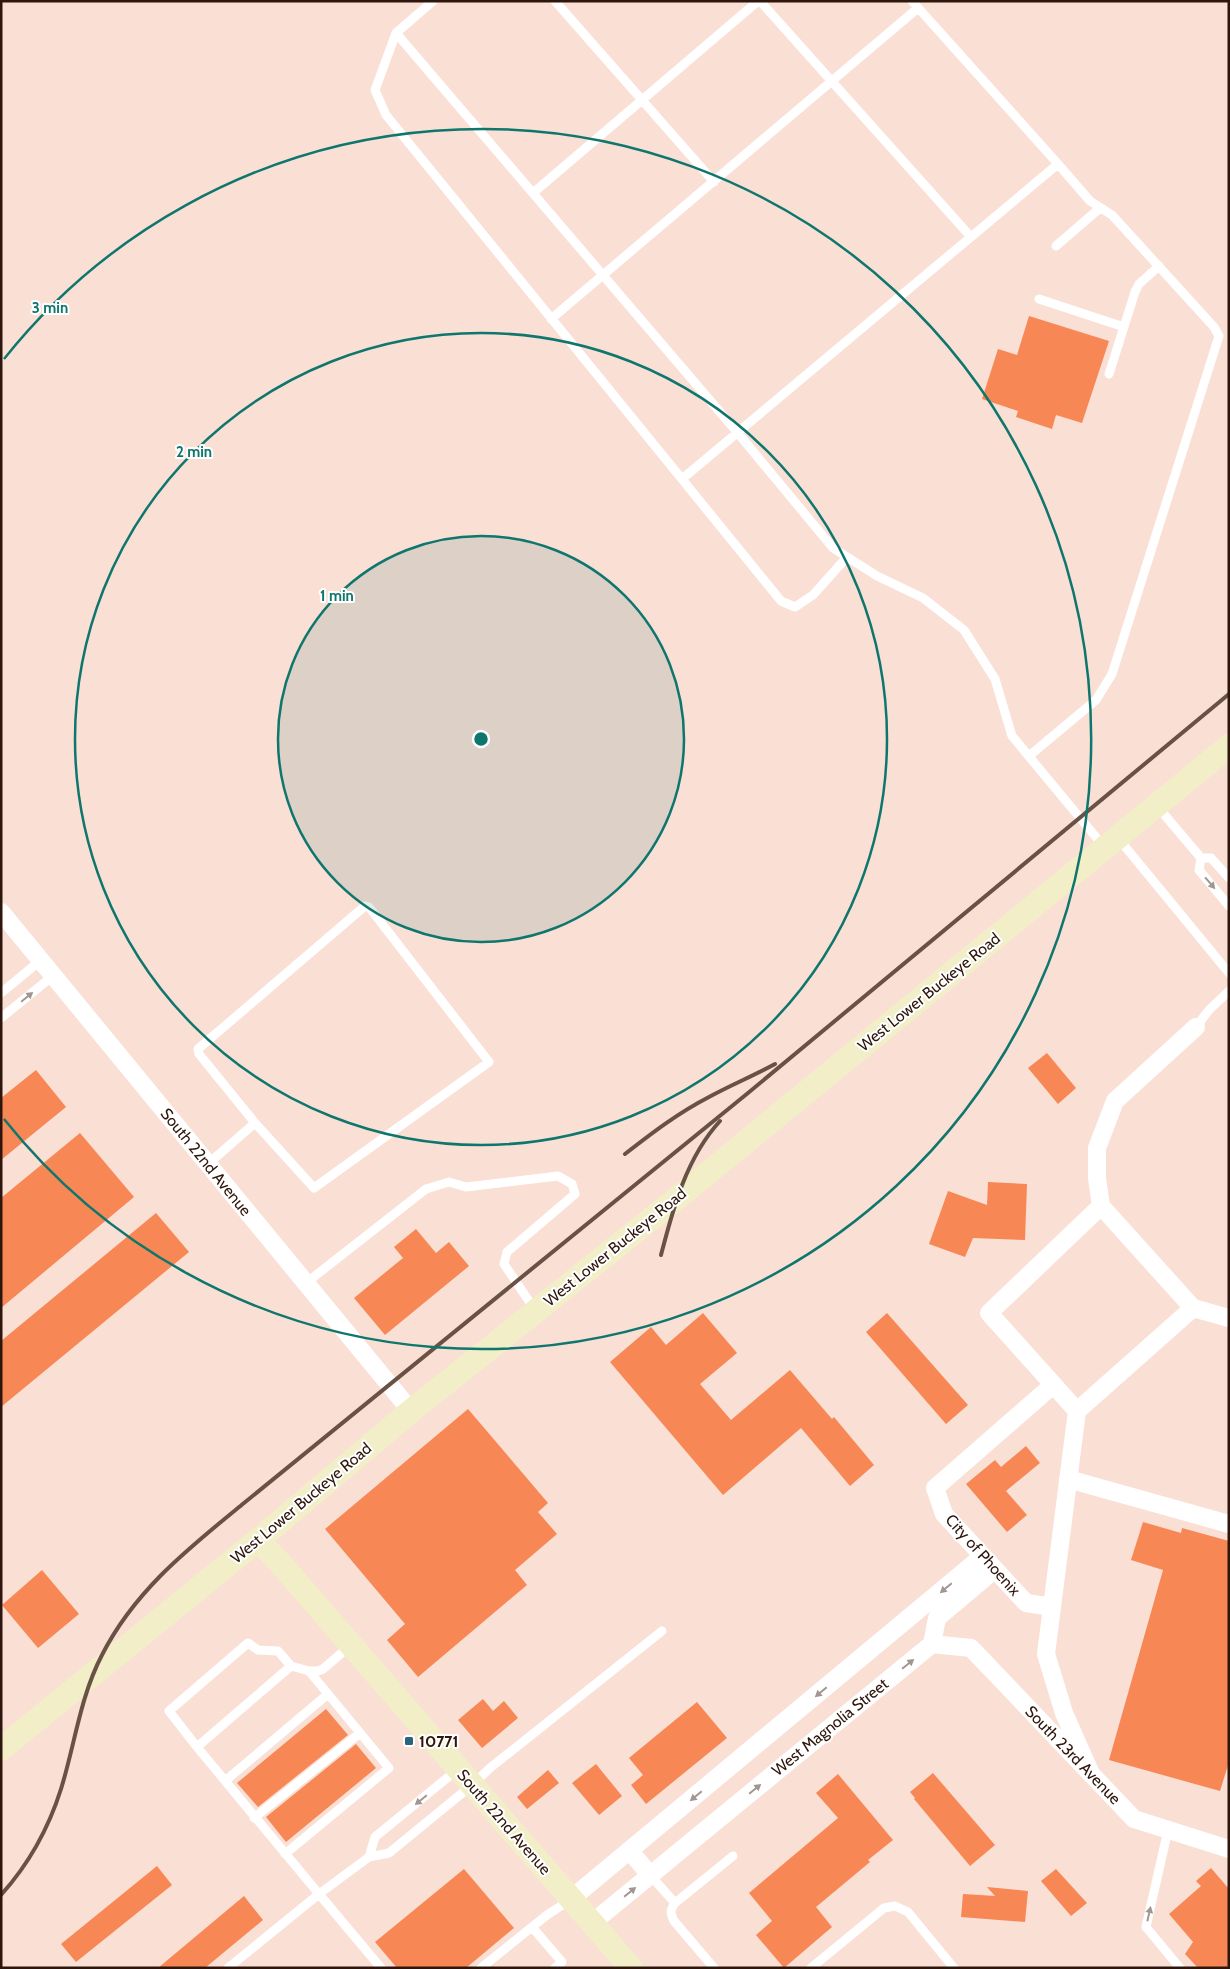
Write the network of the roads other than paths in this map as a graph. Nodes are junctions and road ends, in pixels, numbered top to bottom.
1 (433, 1) edge
2 (555, 1) edge
3 (759, 1) edge
4 (915, 5) edge
5 (396, 33) junction
6 (832, 82) junction
7 (642, 101) junction
8 (1058, 164) junction
9 (714, 182) junction
10 (533, 193) junction
11 (1100, 208) junction
12 (970, 237) junction
13 (1056, 246) dead end
14 (1159, 266) junction
15 (604, 276) junction
16 (1039, 299) dead end
17 (551, 319) junction
18 (1124, 327) junction
19 (1109, 374) dead end
20 (737, 432) junction
21 (682, 479) junction
22 (847, 557) junction
23 (1229, 746) edge
24 (1029, 756) junction
25 (1156, 806) junction
26 (1111, 843) junction
27 (1201, 858) junction
28 (1229, 878) edge
29 (1229, 906) edge
30 (1, 912) edge
31 (41, 960) junction
32 (1229, 973) edge
33 (54, 975) junction
34 (1229, 991) edge
35 (1, 993) edge
36 (1, 1018) edge
37 (1196, 1027) joint
38 (256, 1123) junction
39 (208, 1164) junction
40 (1101, 1206) junction
41 (306, 1283) junction
42 (1193, 1308) junction
43 (535, 1310) junction
44 (1229, 1318) edge
45 (1054, 1385) junction
46 (411, 1411) junction
47 (1077, 1411) junction
48 (1068, 1479) junction
49 (1229, 1524) edge
50 (258, 1540) junction
51 (983, 1556) junction
52 (994, 1570) junction
53 (1052, 1607) junction
54 (662, 1631) dead end
55 (932, 1644) junction
56 (351, 1645) junction
57 (291, 1666) junction
58 (308, 1671) junction
59 (328, 1694) junction
60 (360, 1733) junction
61 (197, 1747) junction
62 (1, 1748) edge
63 (1091, 1774) junction
64 (465, 1777) junction
65 (224, 1781) junction
66 (254, 1818) junction
67 (1168, 1830) junction
68 (1227, 1844) edge
69 (630, 1850) junction
70 (285, 1854) junction
71 (733, 1856) dead end
72 (369, 1857) junction
73 (650, 1875) junction
74 (319, 1894) junction
75 (571, 1900) junction
76 (675, 1903) junction
77 (592, 1923) junction
78 (532, 1927) junction
79 (228, 1968) edge
80 (381, 1968) edge
81 (481, 1968) edge
82 (555, 1968) edge
83 (631, 1968) edge
84 (714, 1968) edge
85 (811, 1968) edge
86 (954, 1968) edge
87 (1180, 1968) edge

1 - 5 lane
2 - 7 lane
3 - 6 lane
3 - 7 lane
4 - 6 lane
4 - 8 lane
5 - 10 lane
5 - 17 lane
6 - 9 lane
6 - 12 lane
7 - 9 lane
7 - 10 lane
8 - 11 lane
8 - 12 lane
9 - 15 lane
10 - 15 lane
11 - 13 lane
11 - 14 lane
12 - 20 lane
14 - 18 lane
14 - 24 lane
15 - 17 lane
15 - 20 lane
16 - 18 lane
17 - 21 lane
18 - 19 lane
20 - 21 lane
20 - 22 lane
21 - 22 lane
22 - 24 lane
23 - 25 main road, West Lower Buckeye Road
24 - 26 lane
25 - 26 main road, West Lower Buckeye Road
25 - 27 lane
26 - 32 lane
26 - 43 main road, West Lower Buckeye Road
27 - 28 lane
27 -> 29 lane
30 - 31 street, South 22nd Avenue
31 - 33 street, South 22nd Avenue
31 - 35 lane
36 -> 33 lane
33 - 39 street, South 22nd Avenue
34 - 37 lane
37 - 40 street
38 - 38 lane
38 - 39 lane
39 - 41 street, South 22nd Avenue
40 - 42 street
40 - 45 street
41 - 43 lane
41 - 46 street, South 22nd Avenue
42 - 44 street
42 - 47 street
43 - 46 main road, West Lower Buckeye Road
45 - 47 street
45 - 51 street, City of Phoenix
46 - 50 main road, West Lower Buckeye Road
47 - 48 street
48 - 49 street
48 - 53 street
50 - 56 main road, South 22nd Avenue
50 - 62 main road, West Lower Buckeye Road
51 - 52 street, City of Phoenix
51 -> 69 street, West Magnolia Street
52 - 53 street, City of Phoenix
52 - 55 street
53 - 63 street
54 - 64 lane
55 - 63 street, South 23rd Avenue
73 -> 55 street, West Magnolia Street
56 - 58 lane
56 - 64 main road, South 22nd Avenue
57 - 58 lane
57 - 61 lane
57 - 61 lane
58 - 59 lane
59 - 60 lane
59 - 65 lane
60 - 66 lane
60 - 70 lane
61 - 65 lane
63 - 67 street, South 23rd Avenue
64 - 72 lane
64 -> 72 lane
64 - 75 main road, South 22nd Avenue
65 - 66 lane
66 - 70 lane
67 - 68 street, South 23rd Avenue
87 -> 67 lane
69 - 73 street
69 - 75 street, West Magnolia Street
70 - 74 lane
71 - 76 lane
72 - 74 lane
73 - 76 lane
77 -> 73 street, West Magnolia Street
74 - 79 lane
74 - 80 lane
75 - 77 main road, South 22nd Avenue
75 - 78 lane
76 - 84 lane
77 - 83 main road, South 22nd Avenue
78 - 81 lane
78 - 82 lane
85 - 86 lane

